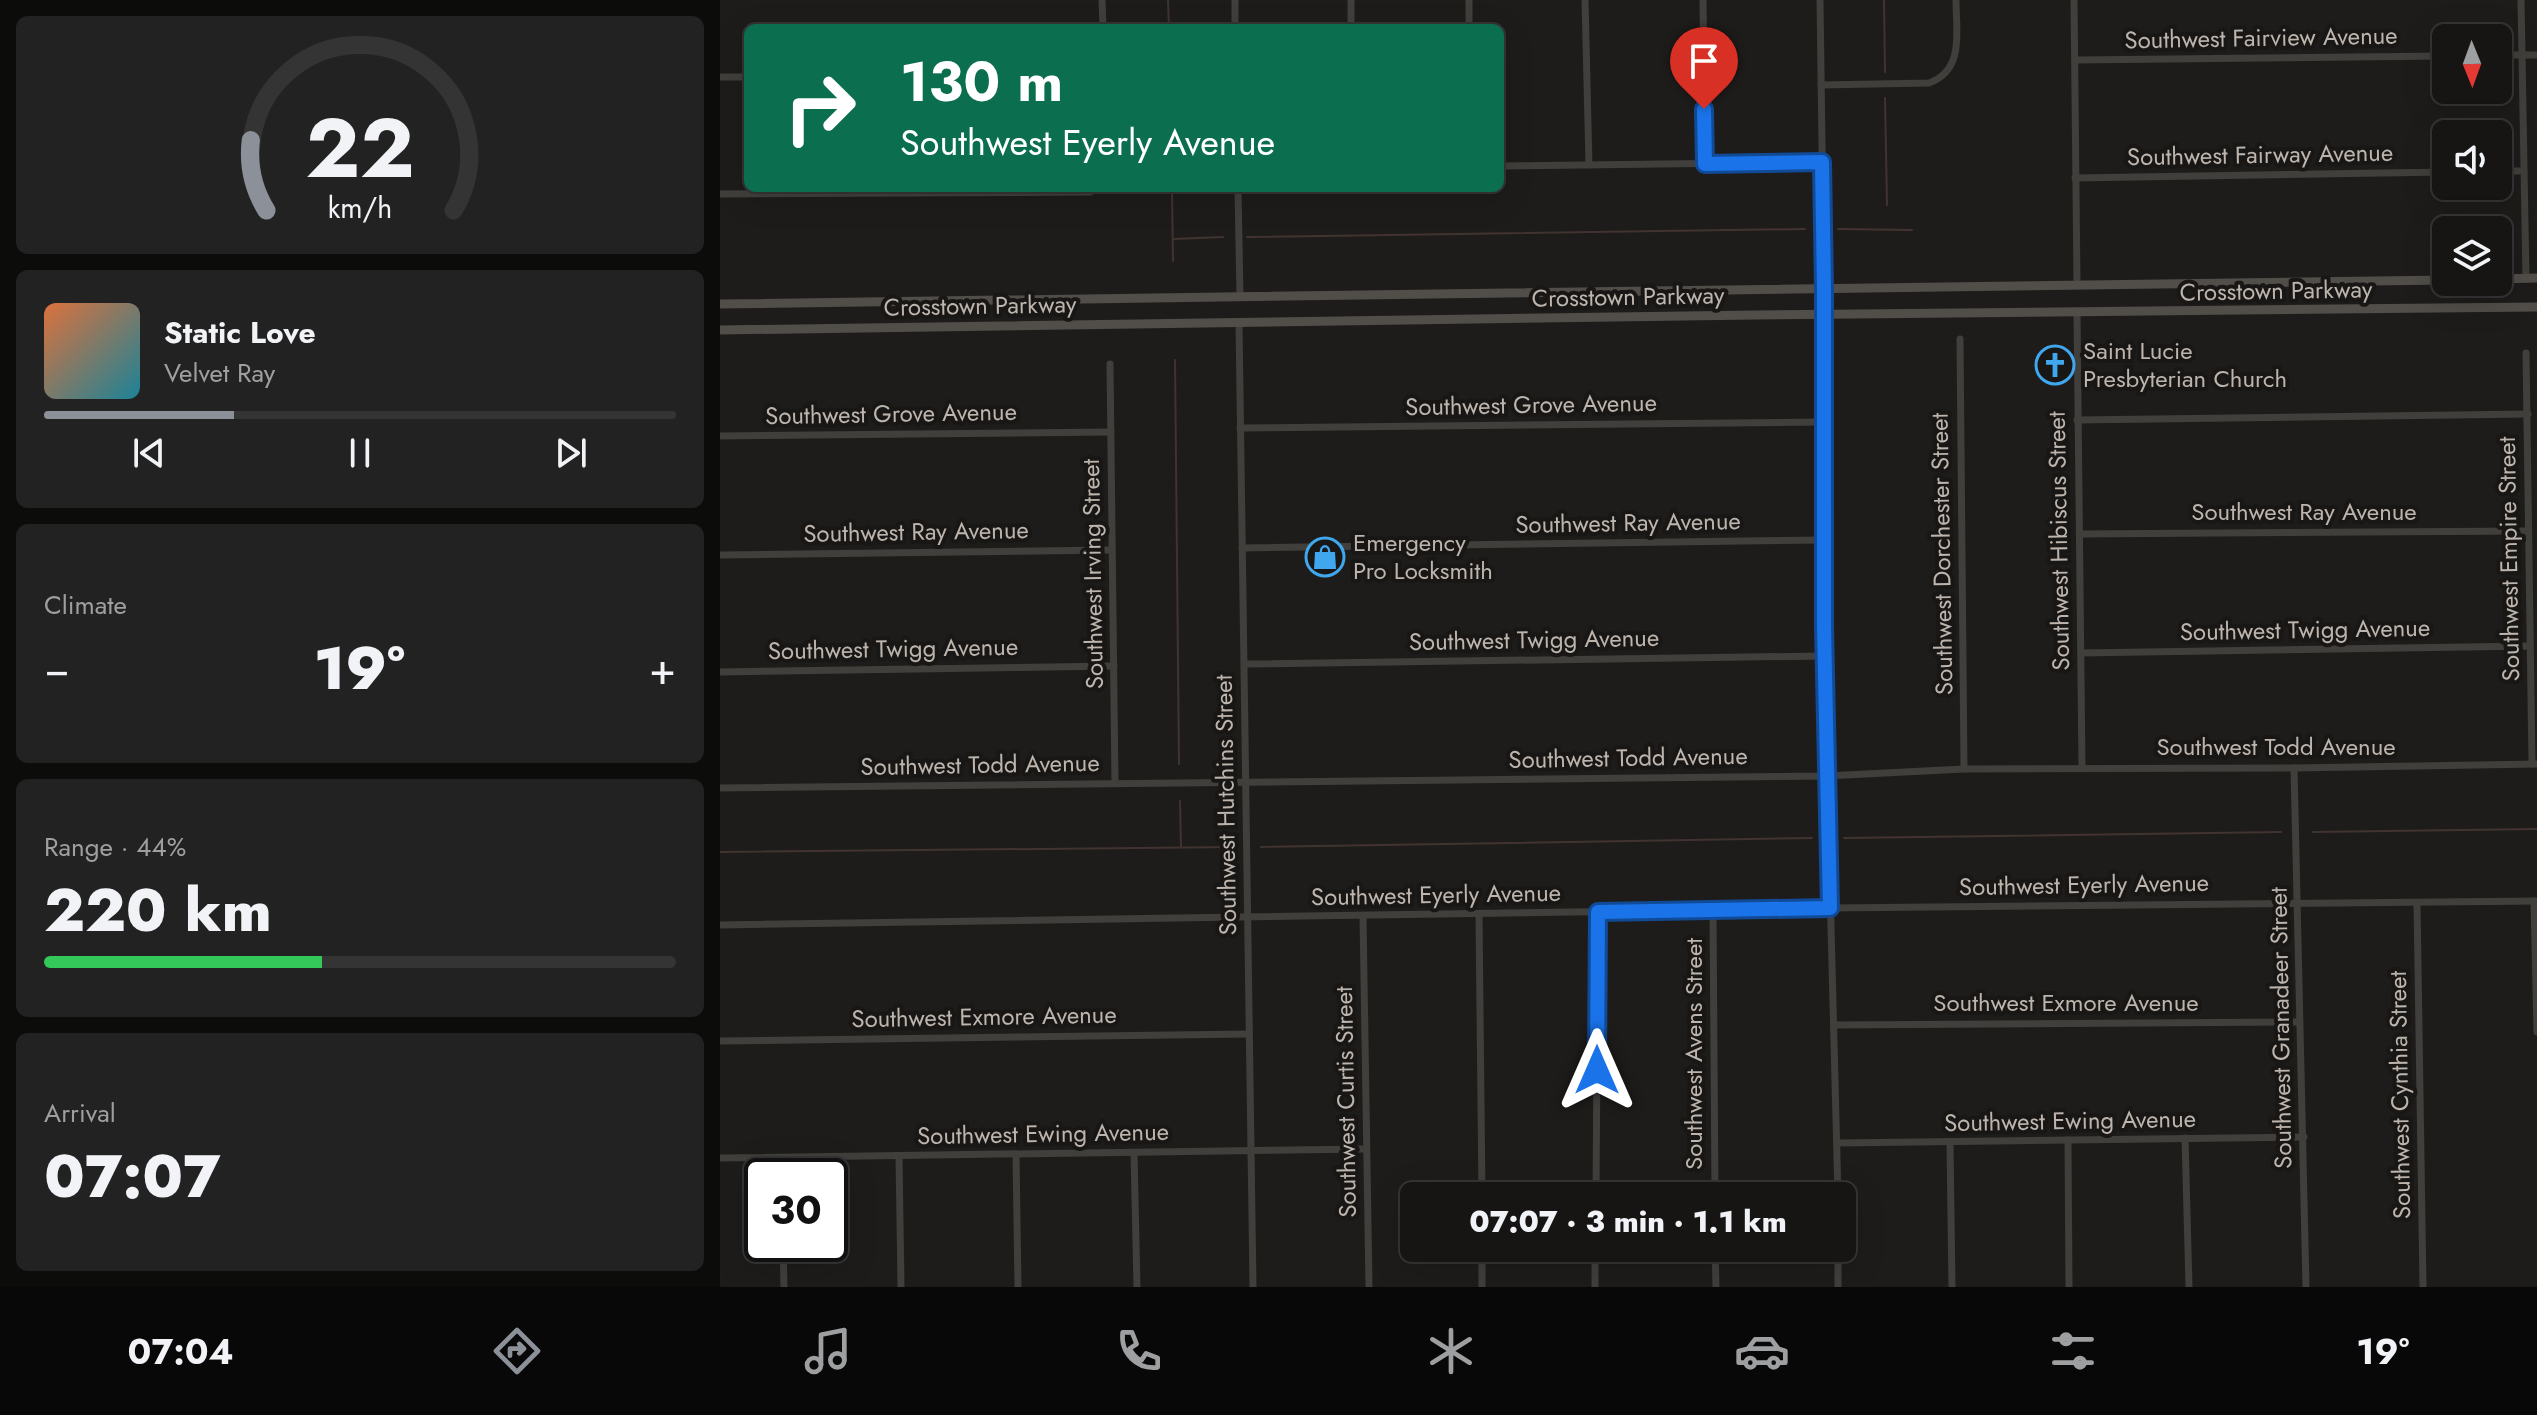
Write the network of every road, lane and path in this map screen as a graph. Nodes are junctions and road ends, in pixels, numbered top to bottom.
1 (1102, 0) edge
2 (1235, 0) edge
3 (1351, 0) edge
4 (1469, 0) edge
5 (1585, 0) edge
6 (1703, 0) edge
7 (1820, 0) edge
8 (1956, 0) edge
9 (2074, 0) edge
10 (2521, 0) edge
11 (1103, 24) edge
12 (1235, 24) edge
13 (1351, 24) edge
14 (1469, 24) edge
15 (2512, 55) edge
16 (2522, 55) junction
17 (2537, 55) edge
18 (2432, 56) edge
19 (2076, 60) junction
20 (720, 77) edge
21 (744, 77) edge
22 (1821, 85) junction
23 (1822, 162) junction
24 (1705, 164) junction
25 (1589, 165) junction
26 (1504, 166) edge
27 (2512, 171) edge
28 (2523, 171) junction
29 (2432, 172) edge
30 (2075, 178) junction
31 (1090, 192) edge
32 (1238, 192) edge
33 (720, 194) edge
34 (2532, 279) edge
35 (2432, 280) edge
36 (2077, 284) junction
37 (1824, 289) junction
38 (1240, 297) junction
39 (720, 304) edge
40 (2537, 307) edge
41 (2077, 313) junction
42 (1824, 315) junction
43 (1239, 323) junction
44 (720, 330) edge
45 (1960, 339) dead end
46 (2526, 353) dead end
47 (1110, 364) dead end
48 (2528, 414) junction
49 (2077, 420) junction
50 (1823, 422) junction
51 (1240, 428) junction
52 (1111, 432) junction
53 (720, 436) edge
54 (2528, 531) junction
55 (2080, 534) junction
56 (1823, 540) junction
57 (1242, 548) junction
58 (1112, 550) junction
59 (720, 555) edge
60 (2530, 646) junction
61 (2081, 653) junction
62 (1824, 656) junction
63 (1245, 664) junction
64 (1114, 666) junction
65 (720, 672) edge
66 (2534, 764) edge
67 (2082, 768) junction
68 (2294, 768) junction
69 (1964, 769) junction
70 (1826, 776) junction
71 (1245, 782) junction
72 (1115, 783) junction
73 (720, 788) edge
74 (2535, 901) edge
75 (2298, 903) junction
76 (2417, 903) junction
77 (1830, 908) junction
78 (1713, 911) junction
79 (1598, 912) junction
80 (1479, 915) junction
81 (1363, 916) junction
82 (1246, 918) junction
83 (720, 925) edge
84 (2299, 1022) junction
85 (1834, 1025) junction
86 (2537, 1032) edge
87 (1249, 1034) junction
88 (720, 1041) edge
89 (2304, 1137) junction
90 (2185, 1138) junction
91 (2068, 1140) junction
92 (1837, 1143) junction
93 (1950, 1143) junction
94 (1366, 1149) junction
95 (1251, 1151) junction
96 (1134, 1153) junction
97 (1016, 1154) junction
98 (899, 1156) junction
99 (720, 1158) edge
100 (744, 1158) edge
101 (782, 1158) edge
102 (1482, 1182) edge
103 (1596, 1182) edge
104 (1715, 1182) edge
105 (1838, 1182) edge
106 (783, 1262) edge
107 (1482, 1262) edge
108 (1595, 1262) edge
109 (1715, 1262) edge
110 (1838, 1262) edge
111 (784, 1287) edge
112 (901, 1287) edge
113 (1018, 1287) edge
114 (1137, 1287) edge
115 (1253, 1287) edge
116 (1369, 1287) edge
117 (1482, 1287) edge
118 (1595, 1287) edge
119 (1716, 1287) edge
120 (1838, 1287) edge
121 (1952, 1287) edge
122 (2069, 1287) edge
123 (2189, 1287) edge
124 (2306, 1287) edge
125 (2423, 1287) edge

1 - 11 street
2 - 12 street
3 - 13 street
4 - 14 street
5 - 25 street
6 - 24 street
7 - 22 street
8 - 22 street
9 - 19 street
10 - 16 street
15 - 16 street
16 - 17 street
16 - 28 street
18 - 19 street, Southwest Fairview Avenue
19 - 30 street
20 - 21 street
22 - 23 street
23 - 24 street
23 - 37 street
24 - 25 street
25 - 26 street
27 - 28 street
28 - 34 street
29 - 30 street, Southwest Fairway Avenue
30 - 36 street
31 - 33 street
32 - 38 street
35 - 36 main road, Crosstown Parkway
36 - 37 main road, Crosstown Parkway
37 - 38 main road, Crosstown Parkway
37 - 42 street
38 - 39 main road, Crosstown Parkway
40 - 41 main road, Crosstown Parkway
41 - 42 main road, Crosstown Parkway
41 - 49 street, Southwest Hibiscus Street
42 - 43 main road, Crosstown Parkway
42 - 50 street
43 - 44 main road, Crosstown Parkway
43 - 51 street, Southwest Hutchins Street
45 - 69 street, Southwest Dorchester Street
46 - 48 street, Southwest Empire Street
47 - 52 street, Southwest Irving Street
48 - 49 street
48 - 54 street, Southwest Empire Street
49 - 55 street, Southwest Hibiscus Street
50 - 51 street, Southwest Grove Avenue
50 - 56 street
51 - 57 street, Southwest Hutchins Street
52 - 53 street, Southwest Grove Avenue
52 - 58 street, Southwest Irving Street
54 - 55 street, Southwest Ray Avenue
54 - 60 street, Southwest Empire Street
55 - 61 street, Southwest Hibiscus Street
56 - 57 street, Southwest Ray Avenue
56 - 62 street
57 - 63 street, Southwest Hutchins Street
58 - 59 street, Southwest Ray Avenue
58 - 64 street, Southwest Irving Street
60 - 61 street, Southwest Twigg Avenue
60 - 66 street, Southwest Empire Street
61 - 67 street, Southwest Hibiscus Street
62 - 63 street, Southwest Twigg Avenue
62 - 70 street
63 - 71 street, Southwest Hutchins Street
64 - 65 street, Southwest Twigg Avenue
64 - 72 street, Southwest Irving Street
66 - 68 street, Southwest Todd Avenue
67 - 68 street, Southwest Todd Avenue
67 - 69 street, Southwest Todd Avenue
68 - 75 street, Southwest Granadeer Street
69 - 70 street, Southwest Todd Avenue
70 - 71 street, Southwest Todd Avenue
70 - 77 street
71 - 72 street, Southwest Todd Avenue
71 - 82 street, Southwest Hutchins Street
72 - 73 street, Southwest Todd Avenue
74 - 76 street, Southwest Eyerly Avenue
74 - 86 street
75 - 76 street, Southwest Eyerly Avenue
75 - 77 street, Southwest Eyerly Avenue
75 - 84 street, Southwest Granadeer Street
76 - 125 street, Southwest Cynthia Street
77 - 78 street, Southwest Eyerly Avenue
77 - 85 street
78 - 79 street, Southwest Eyerly Avenue
78 - 104 street, Southwest Avens Street
79 - 80 street, Southwest Eyerly Avenue
79 - 103 street
80 - 81 street, Southwest Eyerly Avenue
80 - 102 street
81 - 82 street, Southwest Eyerly Avenue
81 - 94 street, Southwest Curtis Street
82 - 83 street, Southwest Eyerly Avenue
82 - 87 street, Southwest Hutchins Street
84 - 85 street, Southwest Exmore Avenue
84 - 89 street, Southwest Granadeer Street
85 - 92 street
87 - 88 street, Southwest Exmore Avenue
87 - 95 street, Southwest Hutchins Street
89 - 90 street, Southwest Ewing Avenue
89 - 124 street, Southwest Granadeer Street
90 - 91 street, Southwest Ewing Avenue
90 - 123 street
91 - 93 street, Southwest Ewing Avenue
91 - 122 street
92 - 93 street, Southwest Ewing Avenue
92 - 105 street
93 - 121 street
94 - 95 street, Southwest Ewing Avenue
94 - 116 street, Southwest Curtis Street
95 - 96 street, Southwest Ewing Avenue
95 - 115 street, Southwest Hutchins Street
96 - 97 street, Southwest Ewing Avenue
96 - 114 street
97 - 98 street, Southwest Ewing Avenue
97 - 113 street
98 - 101 street, Southwest Ewing Avenue
98 - 112 street
99 - 100 street, Southwest Ewing Avenue
106 - 111 street
107 - 117 street
108 - 118 street
109 - 119 street
110 - 120 street

